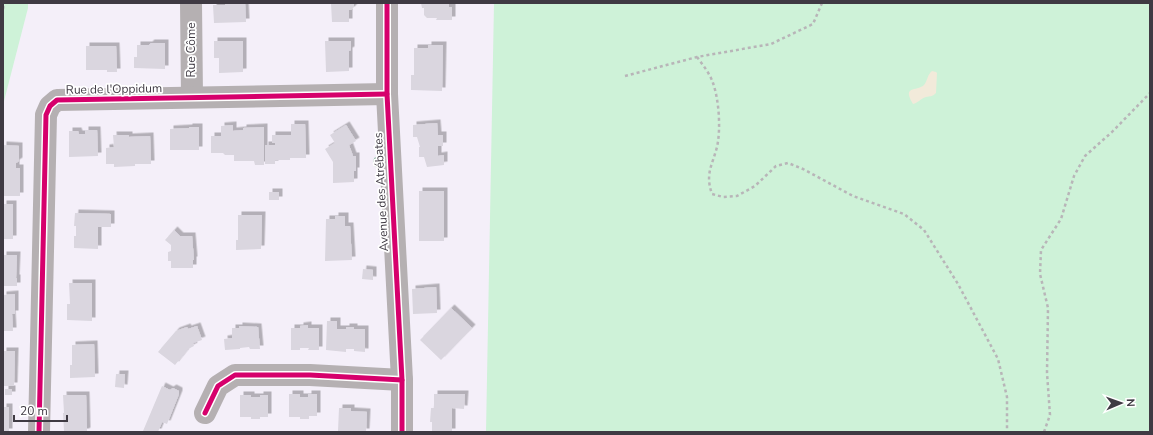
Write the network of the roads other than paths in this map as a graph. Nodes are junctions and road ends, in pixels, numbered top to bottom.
1 (191, 3) edge
2 (387, 3) edge
3 (387, 94) junction
4 (192, 97) junction
5 (402, 380) junction
6 (205, 413) dead end
7 (39, 432) edge
8 (402, 432) edge

1 - 4 street, Rue Côme
2 - 3 street, Avenue des Atrébates
3 - 4 street, Rue de l'Oppidum
3 - 5 street, Avenue des Atrébates
4 - 7 street, Rue de l'Oppidum
5 - 6 street
5 - 8 street, Avenue des Atrébates

